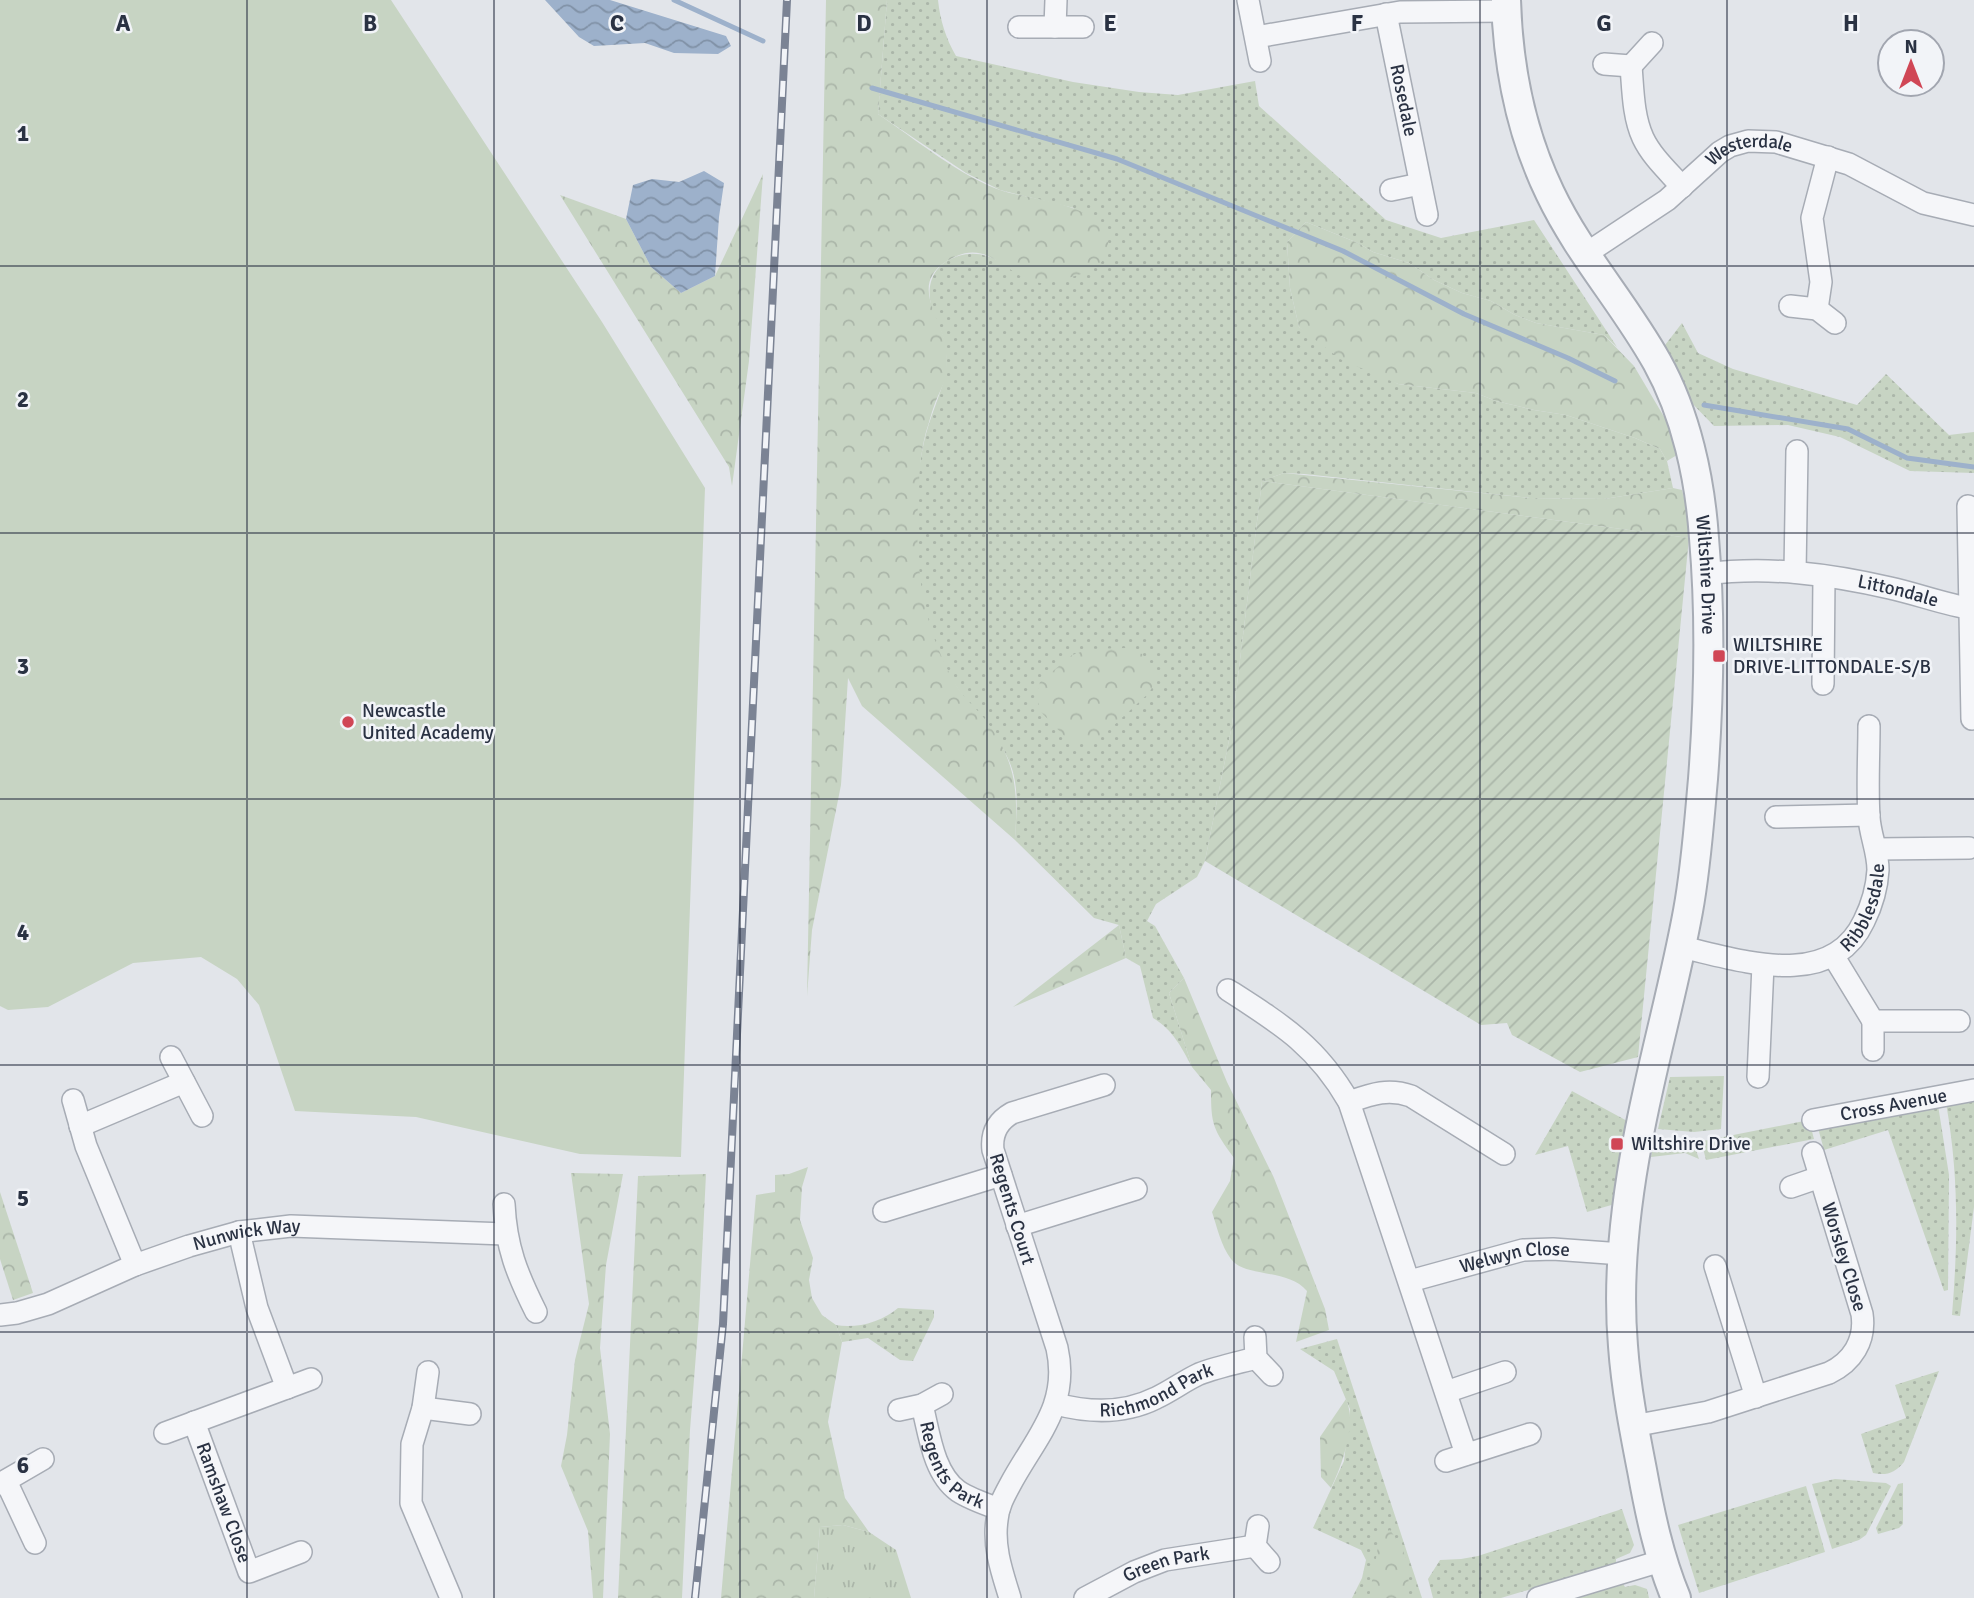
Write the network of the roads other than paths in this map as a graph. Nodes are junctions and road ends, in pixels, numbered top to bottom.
1 (1056, 0) edge
2 (1248, 0) edge
3 (1506, 5) edge
4 (1386, 14) junction
5 (1019, 27) dead end
6 (1055, 27) junction
7 (1083, 27) dead end
8 (1256, 37) junction
9 (1652, 43) dead end
10 (1261, 61) dead end
11 (1604, 64) dead end
12 (1630, 66) junction
13 (1828, 156) junction
14 (1420, 184) junction
15 (1682, 187) junction
16 (1391, 190) dead end
17 (1974, 214) edge
18 (1427, 215) dead end
19 (1584, 255) junction
20 (1790, 306) dead end
21 (1817, 309) junction
22 (1835, 323) dead end
23 (1797, 451) dead end
24 (1968, 506) dead end
25 (1971, 535) edge
26 (1795, 572) junction
27 (1706, 574) junction
28 (1824, 577) junction
29 (1972, 609) edge
30 (1823, 684) dead end
31 (1972, 719) edge
32 (1868, 726) dead end
33 (1869, 815) junction
34 (1776, 817) dead end
35 (1969, 848) dead end
36 (1876, 849) junction
37 (1681, 947) junction
38 (1834, 957) junction
39 (1763, 965) junction
40 (1228, 990) dead end
41 (1873, 1021) junction
42 (1959, 1021) dead end
43 (1872, 1050) dead end
44 (171, 1057) dead end
45 (1758, 1077) dead end
46 (184, 1082) junction
47 (1104, 1085) dead end
48 (1974, 1090) edge
49 (73, 1100) dead end
50 (1349, 1102) junction
51 (202, 1115) dead end
52 (1813, 1120) dead end
53 (80, 1126) junction
54 (1813, 1153) dead end
55 (1504, 1154) dead end
56 (1001, 1175) junction
57 (1820, 1177) junction
58 (1791, 1187) dead end
59 (1136, 1189) dead end
60 (504, 1204) dead end
61 (884, 1211) dead end
62 (1017, 1226) junction
63 (239, 1233) junction
64 (505, 1234) junction
65 (1622, 1254) junction
66 (135, 1265) junction
67 (1715, 1266) dead end
68 (1410, 1281) junction
69 (536, 1312) dead end
70 (0, 1315) edge
71 (428, 1372) dead end
72 (1506, 1372) dead end
73 (1272, 1375) dead end
74 (311, 1379) dead end
75 (287, 1388) junction
76 (1446, 1392) junction
77 (942, 1394) dead end
78 (1756, 1397) junction
79 (1056, 1404) junction
80 (922, 1405) junction
81 (423, 1408) junction
82 (899, 1410) dead end
83 (470, 1414) dead end
84 (194, 1422) junction
85 (1633, 1426) junction
86 (165, 1433) dead end
87 (1530, 1434) dead end
88 (43, 1460) dead end
89 (3, 1482) edge
90 (999, 1509) junction
91 (35, 1543) dead end
92 (1261, 1544) dead end
93 (301, 1552) dead end
94 (1661, 1561) junction
95 (450, 1598) edge
96 (1010, 1598) edge
97 (1085, 1598) edge
98 (1538, 1598) edge
99 (1676, 1598) edge

1 - 6 street
2 - 8 street
3 - 4 street
3 - 19 street, Wiltshire Drive
4 - 8 street
4 - 14 street, Rosedale
5 - 6 street
6 - 7 street
8 - 10 street
9 - 12 street
11 - 12 street
12 - 15 street
13 - 15 street, Westerdale
13 - 17 street, Westerdale
13 - 21 street, Westerdale
14 - 16 street
14 - 18 street, Rosedale
15 - 19 street, Westerdale
19 - 27 street, Wiltshire Drive
20 - 21 street
21 - 22 street
23 - 26 street
24 - 25 street
25 - 29 street
26 - 27 street, Littondale
26 - 28 street, Littondale
27 - 37 street, Wiltshire Drive
28 - 29 street, Littondale
28 - 30 street
29 - 31 street
32 - 33 street, Ribblesdale
33 - 34 street
33 - 36 street, Ribblesdale
35 - 36 street, Ribblesdale
36 - 38 street, Ribblesdale
37 - 39 street, Ribblesdale
37 - 65 street, Wiltshire Drive
38 - 39 street, Ribblesdale
38 - 41 street, Ribblesdale
39 - 45 street
40 - 50 street
41 - 42 street
41 - 43 street
44 - 46 street
46 - 51 street
46 - 53 street
47 - 56 street, Regents Court
48 - 52 street, Cross Avenue
49 - 53 street
50 - 55 street
50 - 68 street
53 - 66 street
54 - 57 street, Worsley Close
56 - 61 street
56 - 62 street, Regents Court
57 - 58 street, Worsley Close
57 - 78 street, Worsley Close
59 - 62 street
60 - 64 street
62 - 79 street, Regents Court
63 - 64 street, Nunwick Way
63 - 66 street, Nunwick Way
63 - 75 street
64 - 69 street
65 - 68 street, Welwyn Close
65 - 85 street, Wiltshire Drive
66 - 70 street, Nunwick Way
67 - 78 street
68 - 76 street
71 - 81 street
72 - 76 street
73 - 79 street, Richmond Park
74 - 75 street, Ramshaw Close
75 - 84 street, Ramshaw Close
76 - 87 street
77 - 80 street, Regents Park
78 - 85 street, Worsley Close
79 - 90 street, Regents Park
80 - 82 street, Regents Park
80 - 90 street, Regents Park
81 - 83 street
81 - 95 street
84 - 86 street, Ramshaw Close
84 - 93 street, Ramshaw Close
85 - 94 street, Wiltshire Drive
88 - 89 street
89 - 91 street
90 - 96 street, Regents Park
92 - 97 street, Green Park
94 - 98 street
94 - 99 street, Wiltshire Drive

